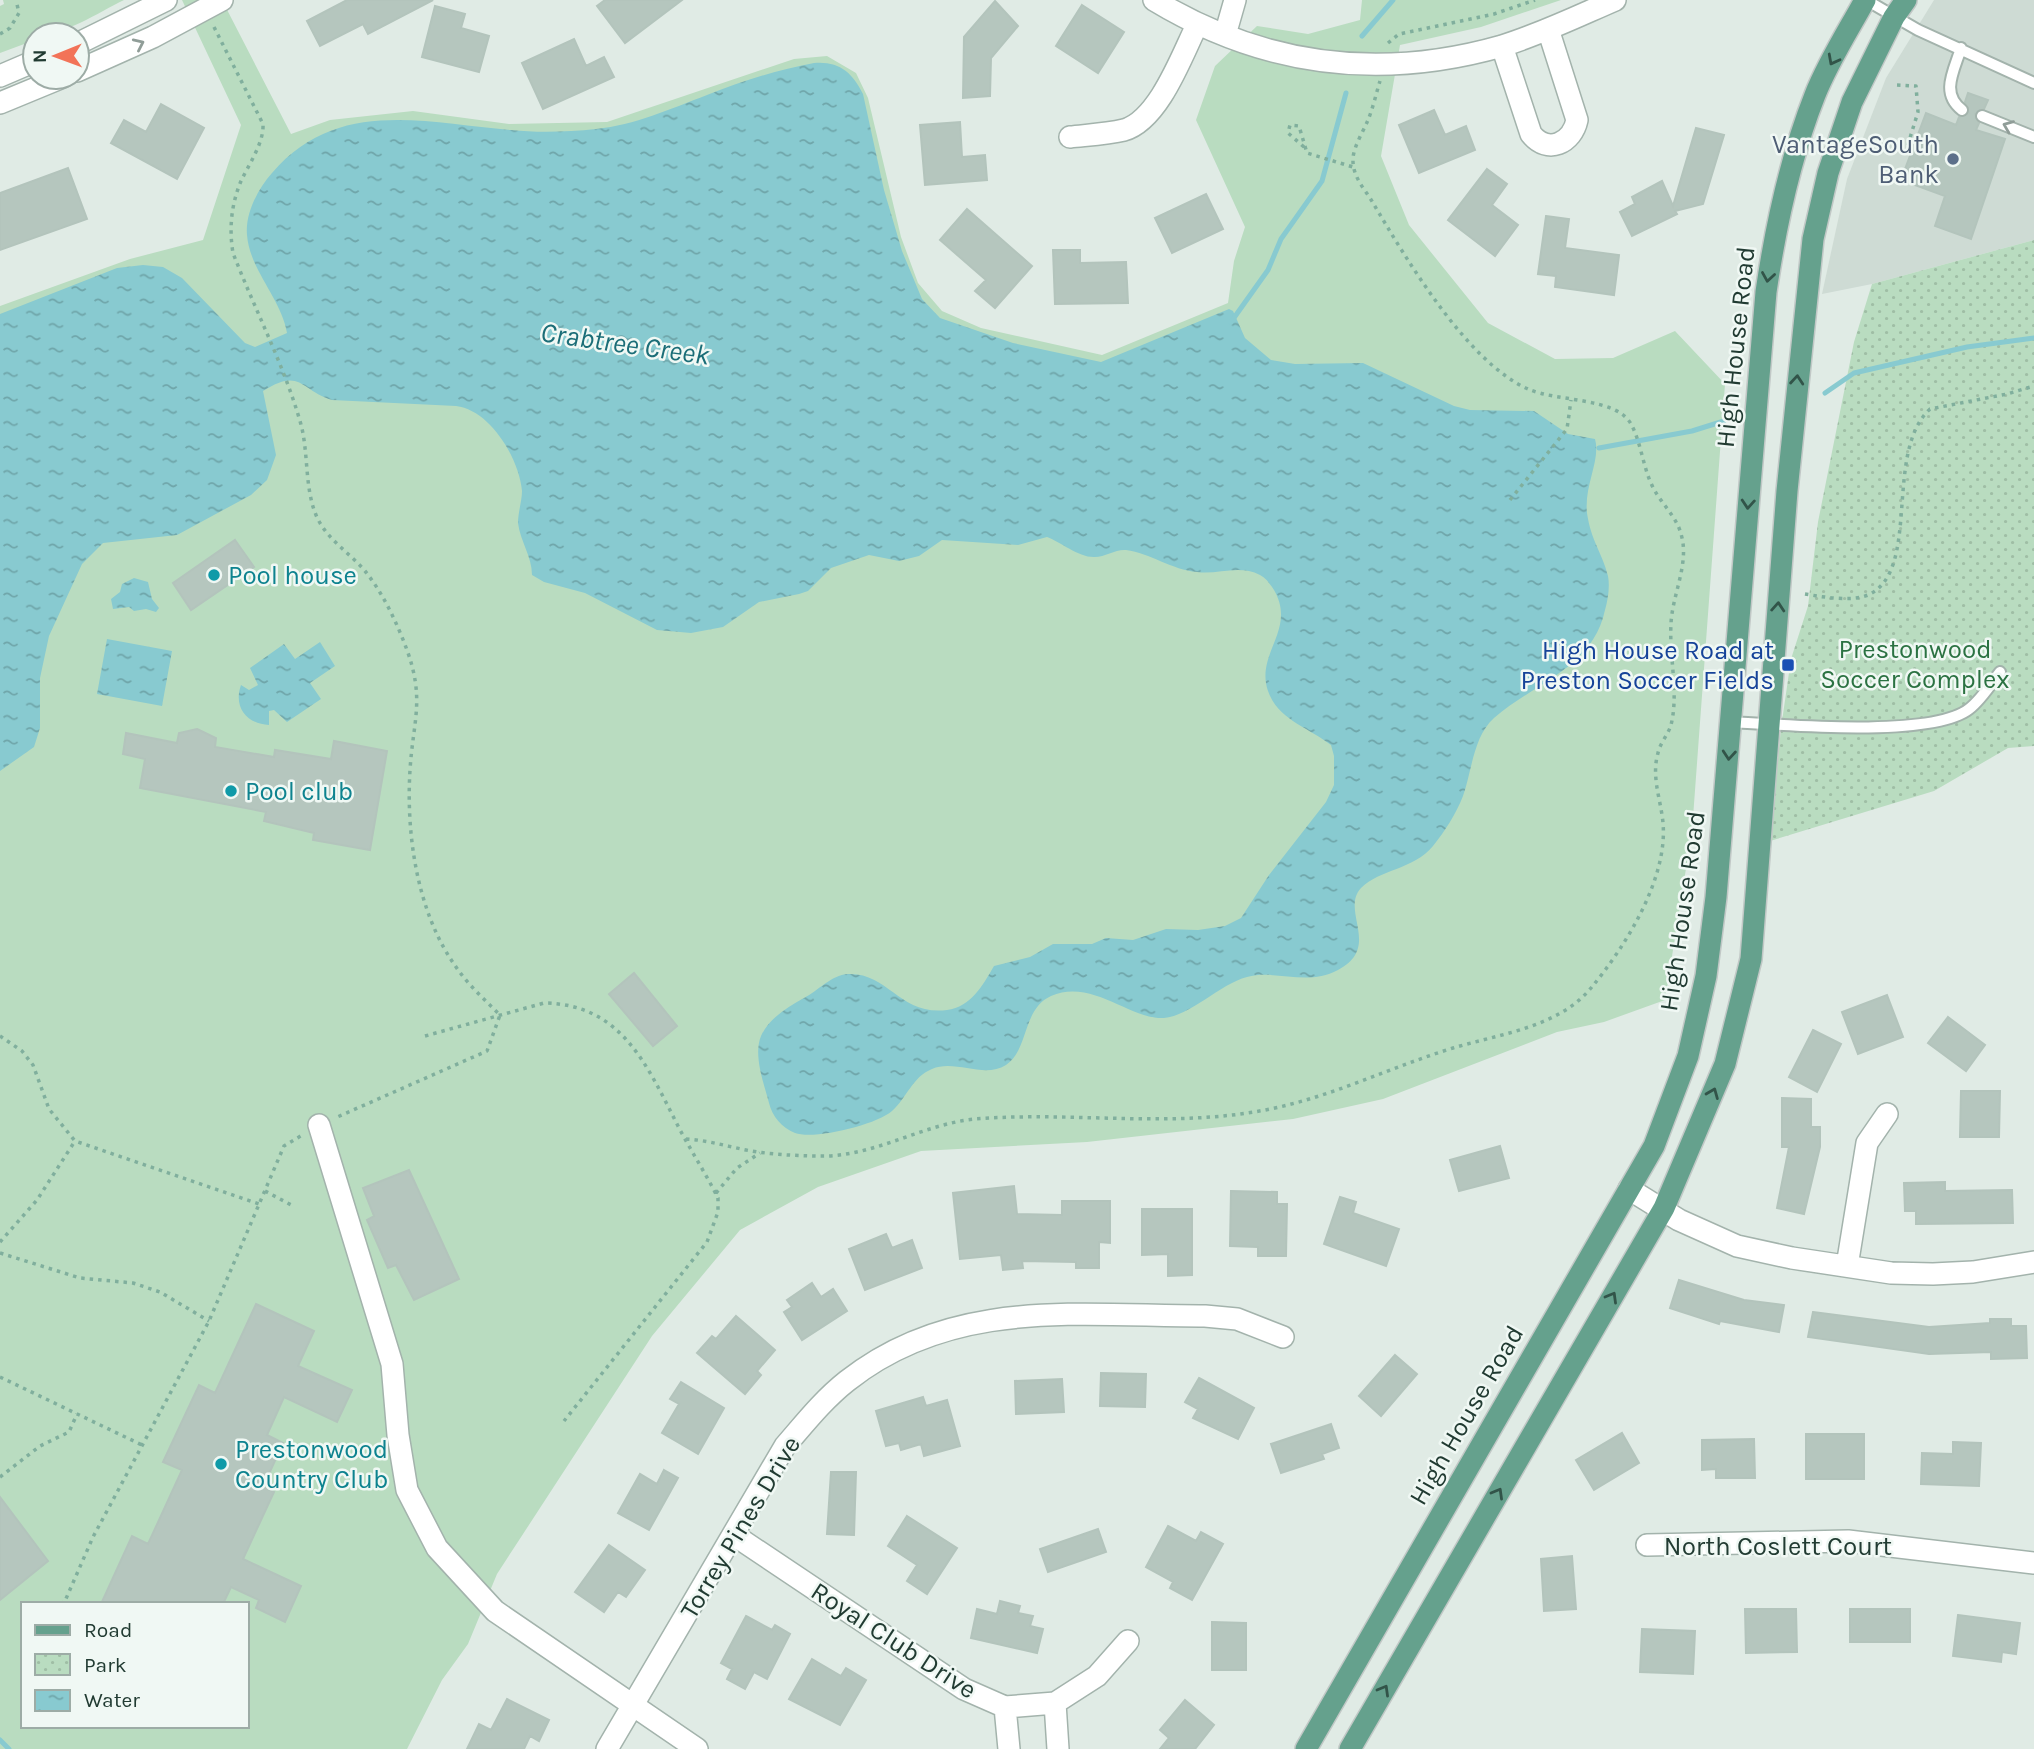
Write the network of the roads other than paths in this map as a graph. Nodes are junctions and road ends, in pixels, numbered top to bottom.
1 (166, 0) edge
2 (1235, 0) edge
3 (1615, 0) edge
4 (1865, 0) edge
5 (1164, 2) edge
6 (214, 5) edge
7 (1900, 8) edge
8 (1197, 25) junction
9 (1548, 29) junction
10 (1225, 35) junction
11 (91, 37) edge
12 (1502, 46) junction
13 (1961, 48) junction
14 (91, 64) edge
15 (21, 67) edge
16 (0, 76) edge
17 (2034, 83) edge
18 (29, 91) edge
19 (0, 103) edge
20 (1962, 110) dead end
21 (1982, 116) dead end
22 (1070, 137) dead end
23 (2034, 137) edge
24 (2000, 671) dead end
25 (1732, 722) junction
26 (1770, 724) junction
27 (1887, 1114) dead end
28 (319, 1125) road end
29 (1629, 1189) junction
30 (1664, 1208) junction
31 (2034, 1262) edge
32 (1847, 1266) junction
33 (1283, 1337) dead end
34 (734, 1535) junction
35 (1647, 1545) dead end
36 (2034, 1563) edge
37 (1128, 1641) dead end
38 (1055, 1703) junction
39 (632, 1706) junction
40 (1005, 1707) junction
41 (607, 1749) edge
42 (698, 1749) edge
43 (1009, 1749) edge
44 (1058, 1749) edge
45 (1306, 1749) edge
46 (1350, 1749) edge

1 - 11 street
2 - 10 street
3 - 9 street
4 - 7 lane
4 -> 25 main road, High House Road
5 - 8 street
14 -> 6 street
7 - 13 lane
26 -> 7 main road
8 - 10 street
8 - 22 street
9 - 12 street
9 - 12 street
10 - 12 street
13 - 17 lane
13 - 20 lane
15 - 16 street
18 - 19 street
23 -> 21 lane
24 - 26 lane
25 - 26 lane
25 -> 29 main road, High House Road
30 -> 26 main road
27 - 32 street
28 - 39 street
29 - 30 street
29 - 45 main road, High House Road
30 - 32 street
46 -> 30 main road
31 - 32 street
33 - 34 street, Torrey Pines Drive
34 - 39 street, Torrey Pines Drive
34 - 40 street, Royal Club Drive
35 - 36 street, North Coslett Court
37 - 38 street, Royal Club Drive
38 - 40 street, Royal Club Drive
38 - 44 street
39 - 41 street, Torrey Pines Drive
39 - 42 street
40 - 43 street

